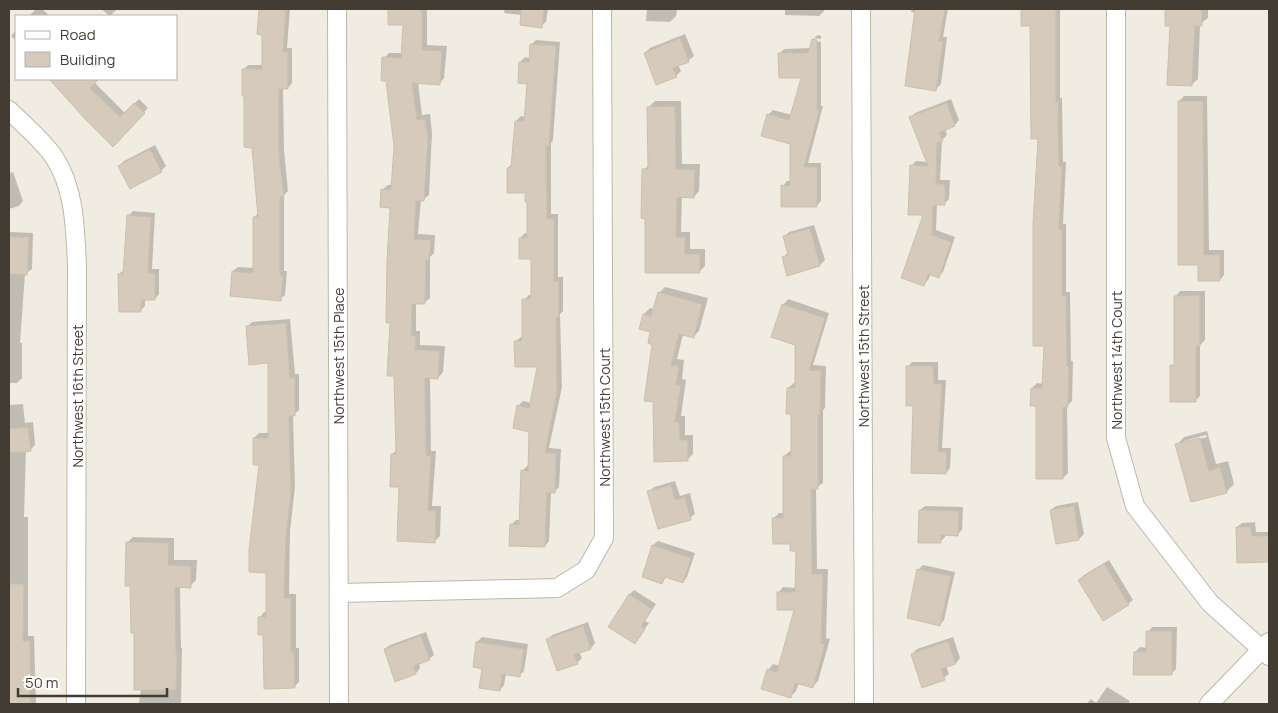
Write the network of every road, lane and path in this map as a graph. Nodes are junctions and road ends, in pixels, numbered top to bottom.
1 (336, 9) edge
2 (602, 9) edge
3 (861, 9) edge
4 (1116, 9) edge
5 (9, 110) edge
6 (340, 592) junction
7 (1267, 649) edge
8 (76, 704) edge
9 (339, 704) edge
10 (864, 704) edge
11 (1209, 704) edge

1 - 6 street, Northwest 15th Place
2 - 6 street, Northwest 15th Court
3 - 10 street, Northwest 15th Street
4 - 7 street, Northwest 14th Court
5 - 8 street, Northwest 16th Street
6 - 9 street, Northwest 15th Place
7 - 11 street

